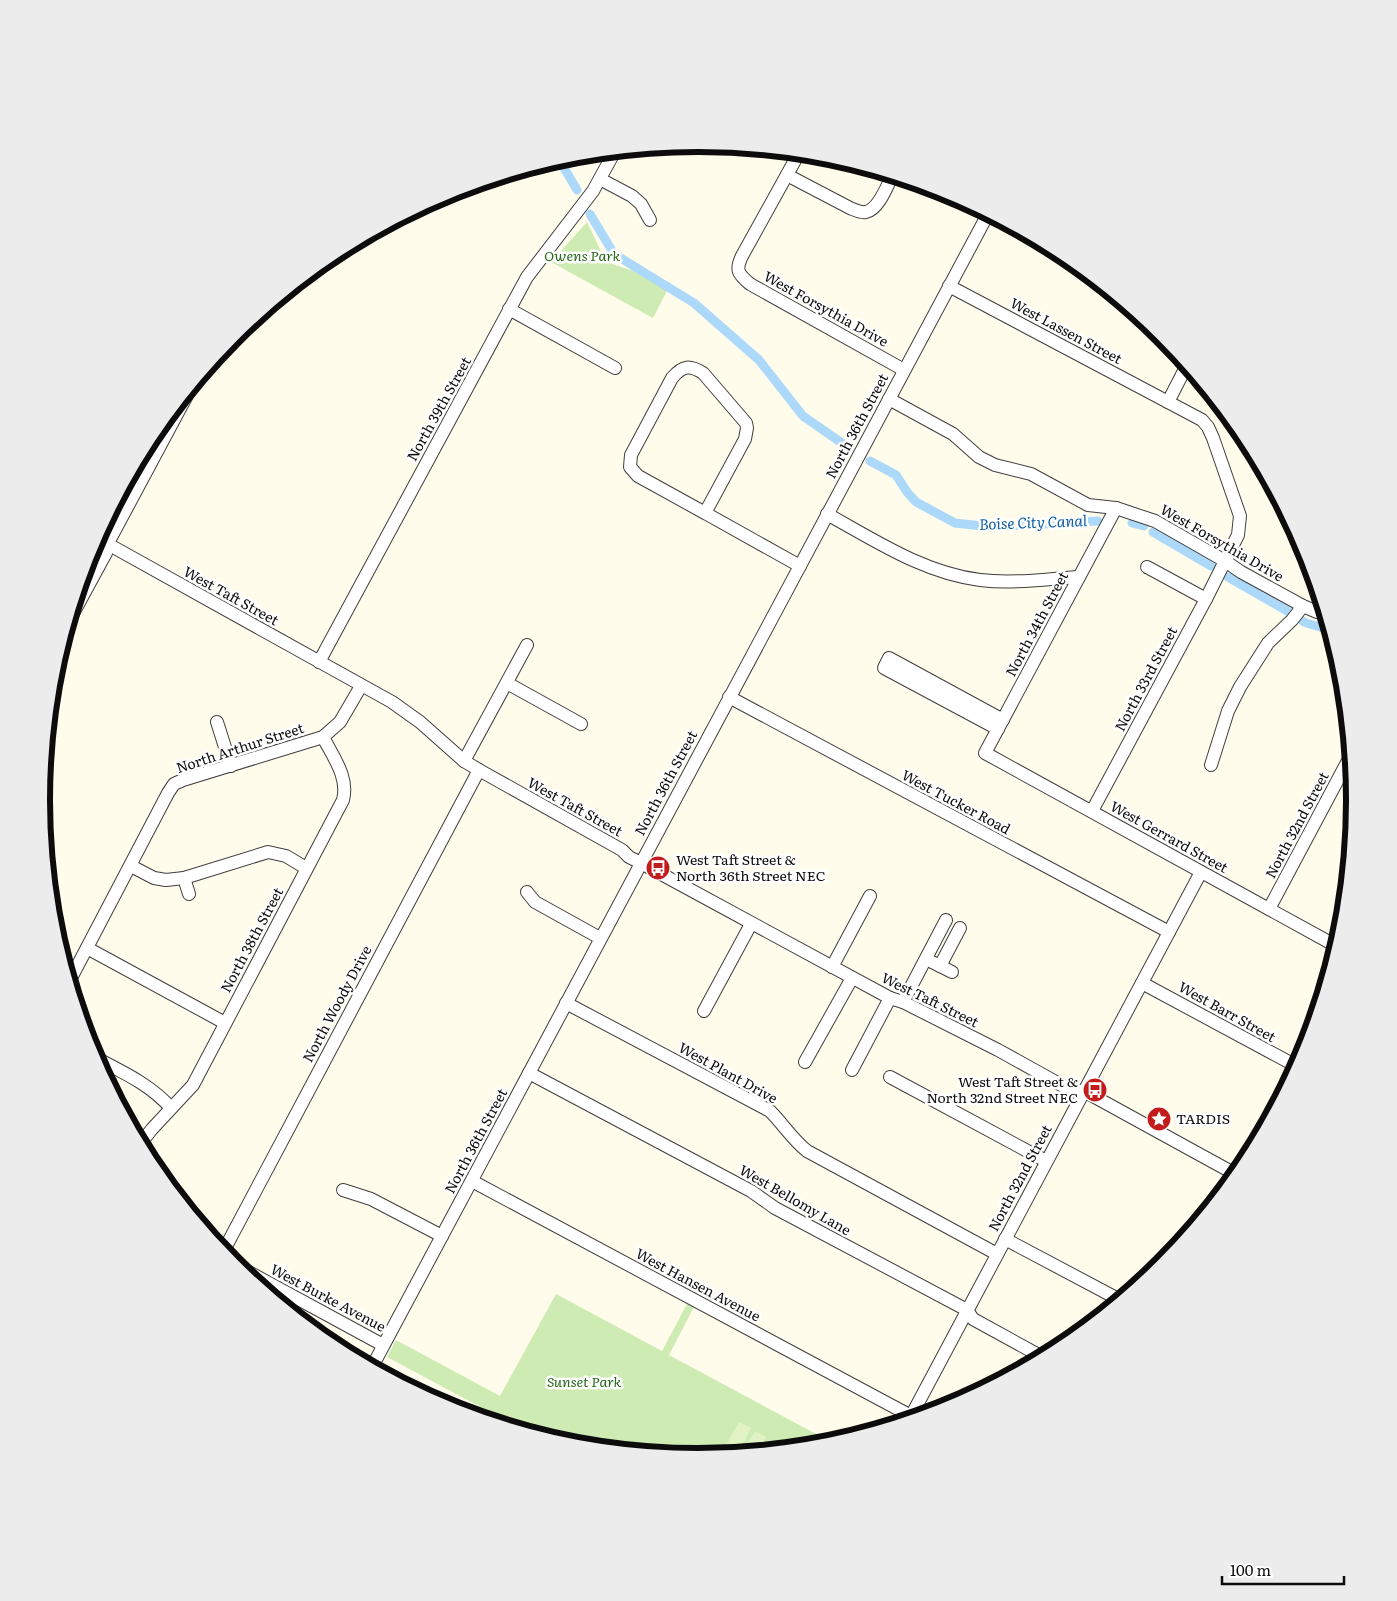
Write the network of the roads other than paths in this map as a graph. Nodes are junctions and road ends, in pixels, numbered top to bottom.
1 (611, 158) edge
2 (795, 160) edge
3 (787, 175) junction
4 (600, 179) junction
5 (889, 181) edge
6 (985, 219) edge
7 (650, 220) dead end
8 (949, 286) junction
9 (509, 309) junction
10 (615, 368) dead end
11 (904, 370) junction
12 (1184, 371) edge
13 (889, 399) junction
14 (1168, 402) junction
15 (167, 430) edge
16 (1116, 508) junction
17 (705, 513) junction
18 (827, 514) junction
19 (116, 516) edge
20 (104, 541) edge
21 (103, 543) edge
22 (1225, 561) junction
23 (800, 566) junction
24 (1147, 567) dead end
25 (1079, 577) junction
26 (83, 595) edge
27 (1206, 599) junction
28 (1304, 606) junction
29 (1319, 612) edge
30 (527, 645) dead end
31 (319, 662) junction
32 (507, 683) junction
33 (360, 686) junction
34 (729, 697) junction
35 (217, 722) dead end
36 (581, 724) dead end
37 (1000, 724) junction
38 (322, 737) junction
39 (985, 753) joint
40 (464, 761) junction
41 (1211, 764) dead end
42 (1346, 764) edge
43 (231, 766) junction
44 (479, 770) junction
45 (1092, 812) junction
46 (641, 863) junction
47 (130, 866) junction
48 (306, 868) junction
49 (1202, 872) junction
50 (184, 878) junction
51 (527, 892) dead end
52 (189, 894) dead end
53 (870, 896) dead end
54 (1269, 909) junction
55 (946, 920) dead end
56 (751, 924) junction
57 (960, 928) dead end
58 (1169, 932) junction
59 (600, 938) junction
60 (1331, 943) edge
61 (87, 948) junction
62 (926, 958) junction
63 (940, 966) junction
64 (832, 967) junction
65 (952, 972) dead end
66 (74, 973) edge
67 (852, 978) junction
68 (1142, 983) junction
69 (890, 998) junction
70 (903, 1002) junction
71 (566, 1003) junction
72 (704, 1011) dead end
73 (225, 1022) junction
74 (805, 1062) dead end
75 (106, 1063) edge
76 (1291, 1063) edge
77 (852, 1070) dead end
78 (529, 1073) junction
79 (890, 1077) dead end
80 (1084, 1091) junction
81 (171, 1108) junction
82 (145, 1138) edge
83 (1046, 1160) junction
84 (1230, 1171) edge
85 (472, 1181) junction
86 (343, 1190) dead end
87 (442, 1236) junction
88 (1005, 1239) junction
89 (227, 1245) edge
90 (997, 1254) junction
91 (261, 1279) edge
92 (1115, 1297) edge
93 (967, 1310) junction
94 (383, 1345) junction
95 (1036, 1354) edge
96 (374, 1362) edge
97 (913, 1413) edge
98 (905, 1415) edge

1 - 4 street, North 39th Street
2 - 3 street
3 - 5 street
3 - 11 street, West Forsythia Drive
4 - 7 street
4 - 9 street, North 39th Street
6 - 8 street, North 36th Street
8 - 11 street, North 36th Street
8 - 14 street, West Lassen Street
9 - 10 street
9 - 31 street, North 39th Street
11 - 13 street, North 36th Street
12 - 14 street
13 - 16 street, West Forsythia Drive
13 - 18 street, North 36th Street
14 - 22 street, West Lassen Street
15 - 19 street
16 - 22 street, West Forsythia Drive
16 - 25 street, North 34th Street
17 - 17 street
17 - 23 street
18 - 23 street, North 36th Street
18 - 25 street
20 - 31 street, West Taft Street
21 - 26 street
22 - 27 street, North 33rd Street
22 - 28 street, West Forsythia Drive
23 - 34 street, North 36th Street
24 - 27 street
25 - 37 street, North 34th Street
27 - 45 street, North 33rd Street
28 - 29 street, West Forsythia Drive
28 - 41 street
30 - 32 street
31 - 33 street, West Taft Street
32 - 36 street
32 - 40 street
33 - 38 street, North Arthur Street
33 - 40 street, West Taft Street
34 - 46 street, North 36th Street
34 - 58 street, West Tucker Road
35 - 43 street
37 - 37 street
37 - 39 street, North 34th Street
38 - 43 street, North Arthur Street
38 - 48 street, North 38th Street
39 - 45 street, West Gerrard Street
40 - 44 street, West Taft Street
42 - 54 street, North 32nd Street
43 - 47 street, North Arthur Street
44 - 46 street, West Taft Street
44 - 89 street, North Woody Drive
45 - 49 street, West Gerrard Street
46 - 56 street, West Taft Street
46 - 59 street, North 36th Street
47 - 50 street
47 - 61 street, North Arthur Street
48 - 50 street
48 - 73 street, North 38th Street
49 - 54 street, West Gerrard Street
49 - 58 street, North 32nd Street
50 - 52 street
51 - 59 street
53 - 64 street
54 - 60 street, West Gerrard Street
55 - 62 street
56 - 64 street, West Taft Street
56 - 72 street
57 - 63 street
58 - 68 street, North 32nd Street
59 - 71 street, North 36th Street
61 - 66 street, North Arthur Street
61 - 73 street
62 - 63 street
62 - 70 street
63 - 65 street
64 - 67 street, West Taft Street
67 - 69 street, West Taft Street
67 - 74 street
68 - 76 street, West Barr Street
68 - 80 street, North 32nd Street
69 - 70 street, West Taft Street
69 - 77 street
70 - 80 street, West Taft Street
71 - 78 street, North 36th Street
71 - 90 street, West Plant Drive
73 - 81 street, North 38th Street
75 - 81 street
78 - 85 street, North 36th Street
78 - 93 street, West Bellomy Lane
79 - 83 street
80 - 83 street, North 32nd Street
80 - 84 street, West Taft Street
81 - 82 street, North 38th Street
83 - 88 street, North 32nd Street
85 - 87 street, North 36th Street
85 - 98 street, West Hansen Avenue
86 - 87 street
87 - 94 street, North 36th Street
88 - 90 street, North 32nd Street
88 - 92 street
90 - 93 street, North 32nd Street
91 - 94 street, West Burke Avenue
93 - 95 street, West Bellomy Lane
93 - 97 street, North 32nd Street
94 - 96 street, North 36th Street

